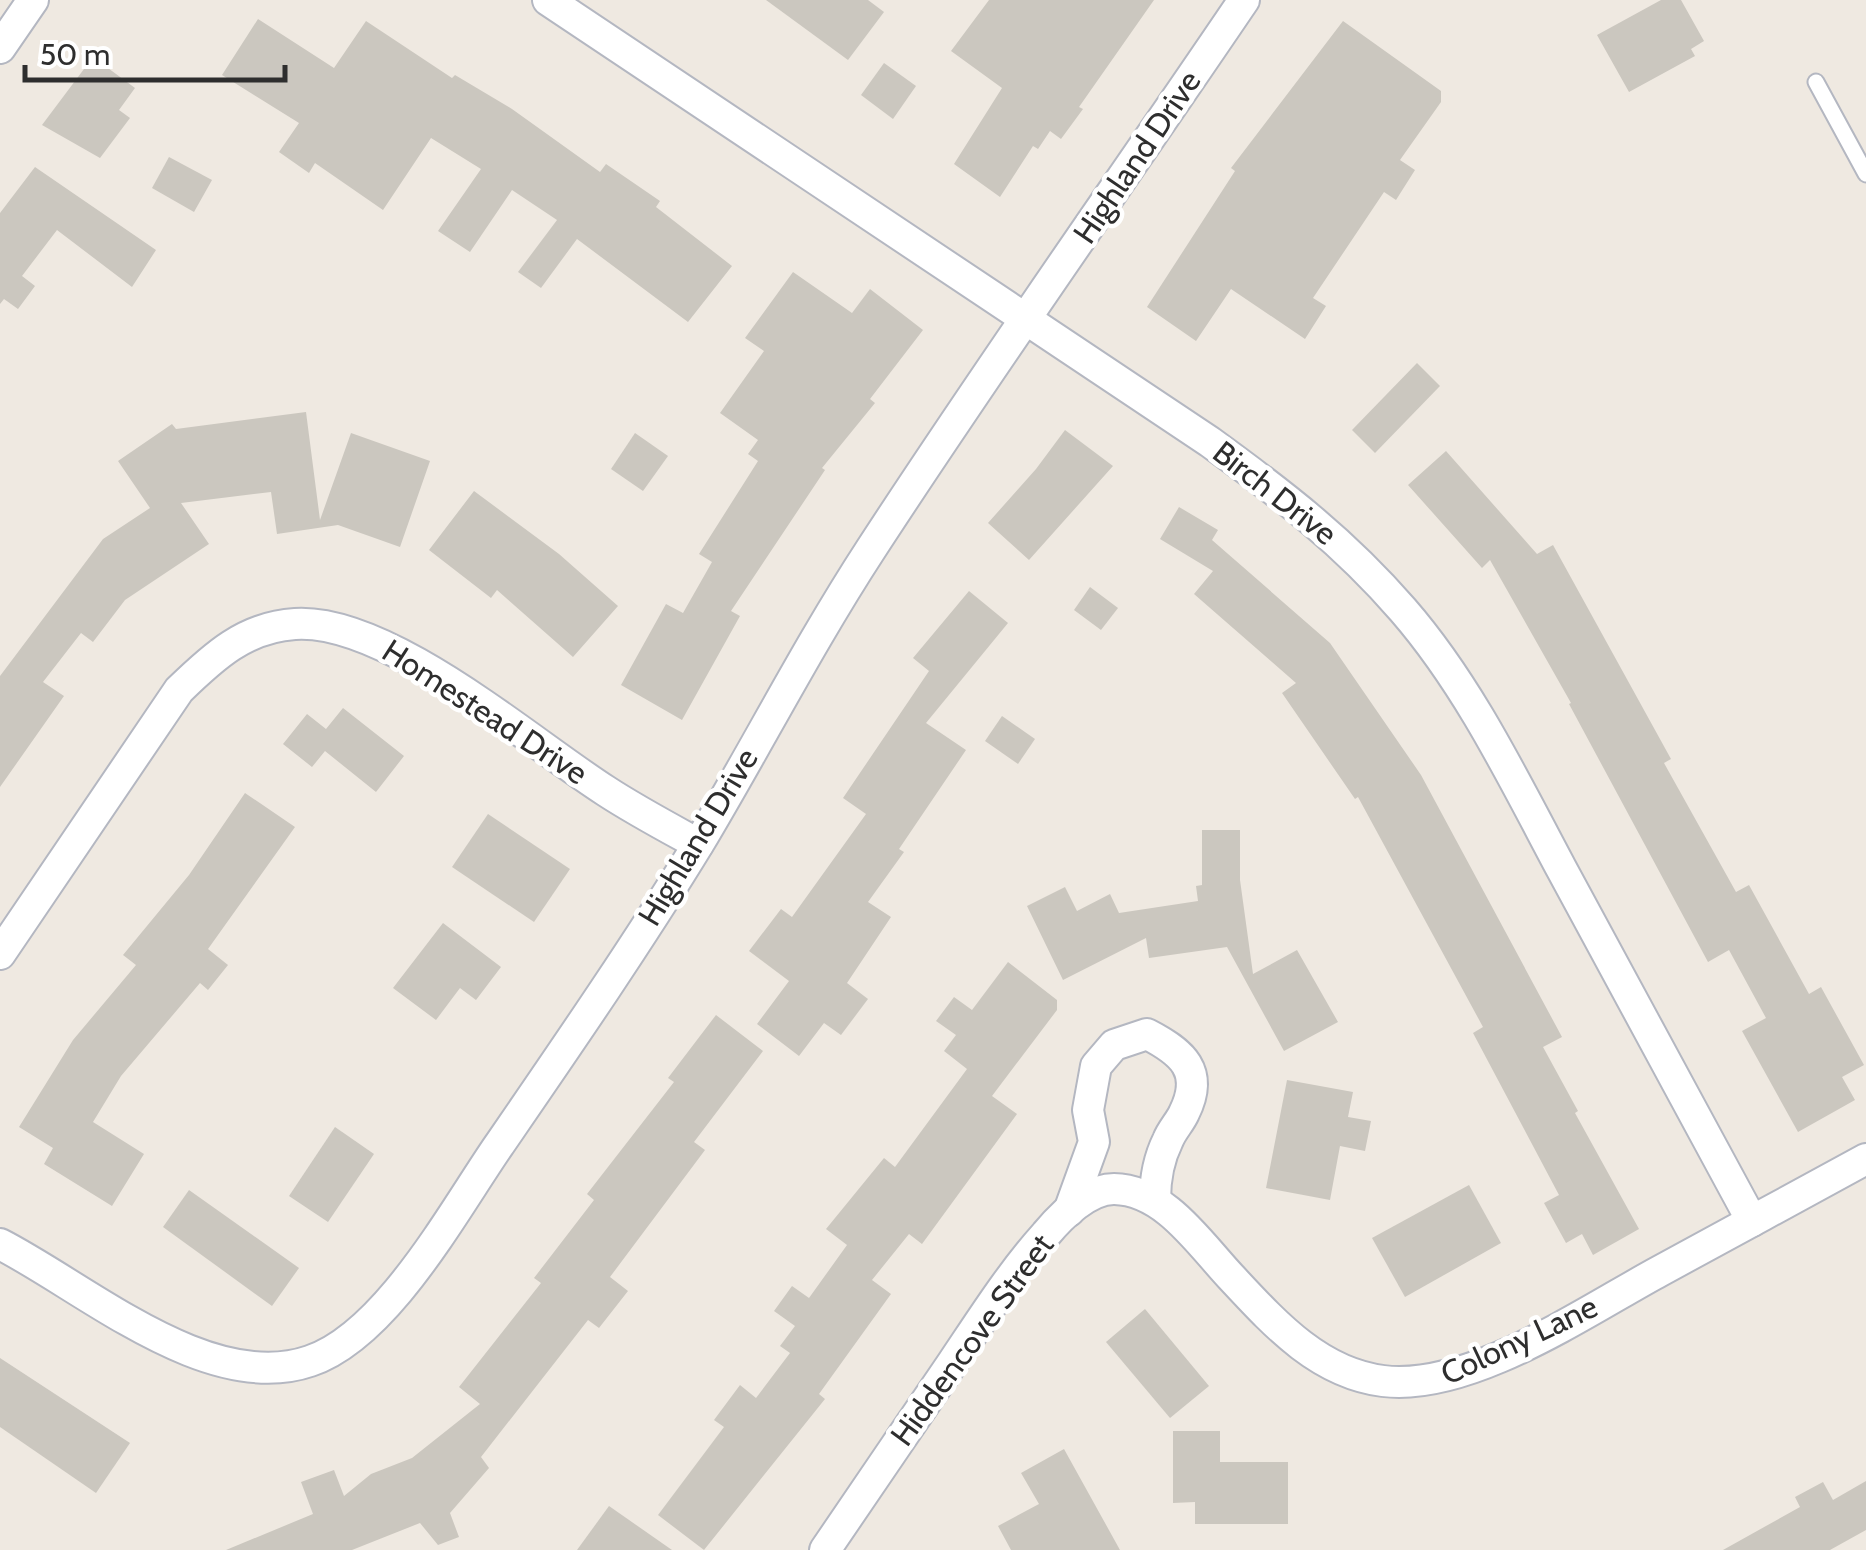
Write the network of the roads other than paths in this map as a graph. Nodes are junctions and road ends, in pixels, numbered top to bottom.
1 (32, 0) edge
2 (548, 0) edge
3 (1244, 0) edge
4 (0, 48) edge
5 (1816, 82) dead end
6 (1866, 174) edge
7 (1026, 321) junction
8 (698, 844) junction
9 (0, 954) edge
10 (1866, 1159) edge
11 (1155, 1200) junction
12 (1069, 1211) junction
13 (1752, 1221) junction
14 (0, 1244) edge
15 (825, 1550) edge

1 - 4 street
2 - 7 street, Birch Drive
3 - 7 street, Highland Drive
5 - 6 lane
7 - 8 street, Highland Drive
7 - 13 street, Birch Drive
8 - 9 street, Homestead Drive
8 - 14 street, Highland Drive
10 - 13 street, Colony Lane
11 - 12 street, Hiddencove Street
11 - 12 street
11 - 13 street, Colony Lane
12 - 15 street, Hiddencove Street

